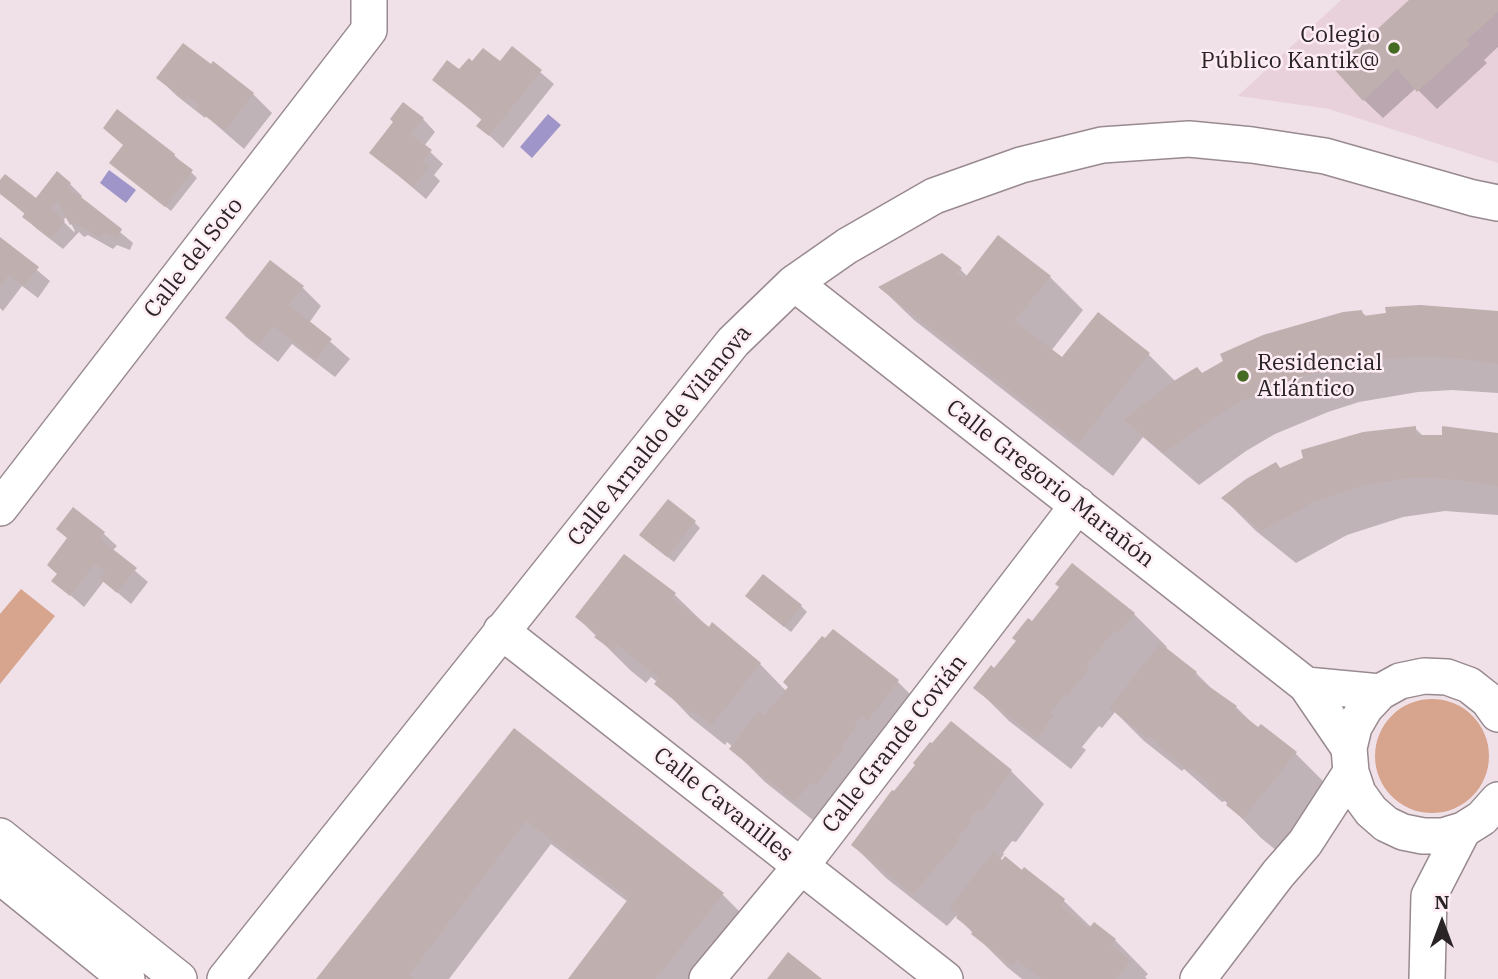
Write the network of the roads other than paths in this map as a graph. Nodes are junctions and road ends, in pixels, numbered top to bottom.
1 (369, 0) edge
2 (1498, 203) edge
3 (794, 283) junction
4 (1078, 505) junction
5 (0, 508) edge
6 (501, 631) junction
7 (1306, 685) junction
8 (1380, 692) junction
9 (1498, 714) edge
10 (1350, 760) junction
11 (1498, 800) edge
12 (1371, 811) junction
13 (1463, 830) junction
14 (1403, 832) junction
15 (0, 836) edge
16 (1305, 844) junction
17 (801, 866) junction
18 (0, 876) edge
19 (1429, 896) junction
20 (127, 979) edge
21 (179, 979) edge
22 (225, 979) edge
23 (707, 979) edge
24 (945, 979) edge
25 (1198, 979) edge
26 (1427, 979) edge

1 - 5 street, Calle del Soto
2 - 3 street, Calle Arnaldo de Vilanova
3 - 4 street, Calle Gregorio Marañón
3 - 6 street, Calle Arnaldo de Vilanova
4 - 7 street, Calle Gregorio Marañón
4 - 17 street, Calle Grande Covián
6 - 17 street, Calle Cavanilles
6 - 22 street, Calle Arnaldo de Vilanova
7 - 8 street
7 - 10 street, Calle Gregorio Marañón
8 - 9 street
8 - 10 street
10 - 12 street, Calle Gregorio Marañón
10 - 16 street
11 - 13 street
12 - 14 street
12 - 16 street
13 - 14 street
13 - 19 street
14 - 19 street
15 - 21 street
16 - 25 street
17 - 23 street, Calle Grande Covián
17 - 24 street, Calle Cavanilles
18 - 20 street
19 - 26 street

